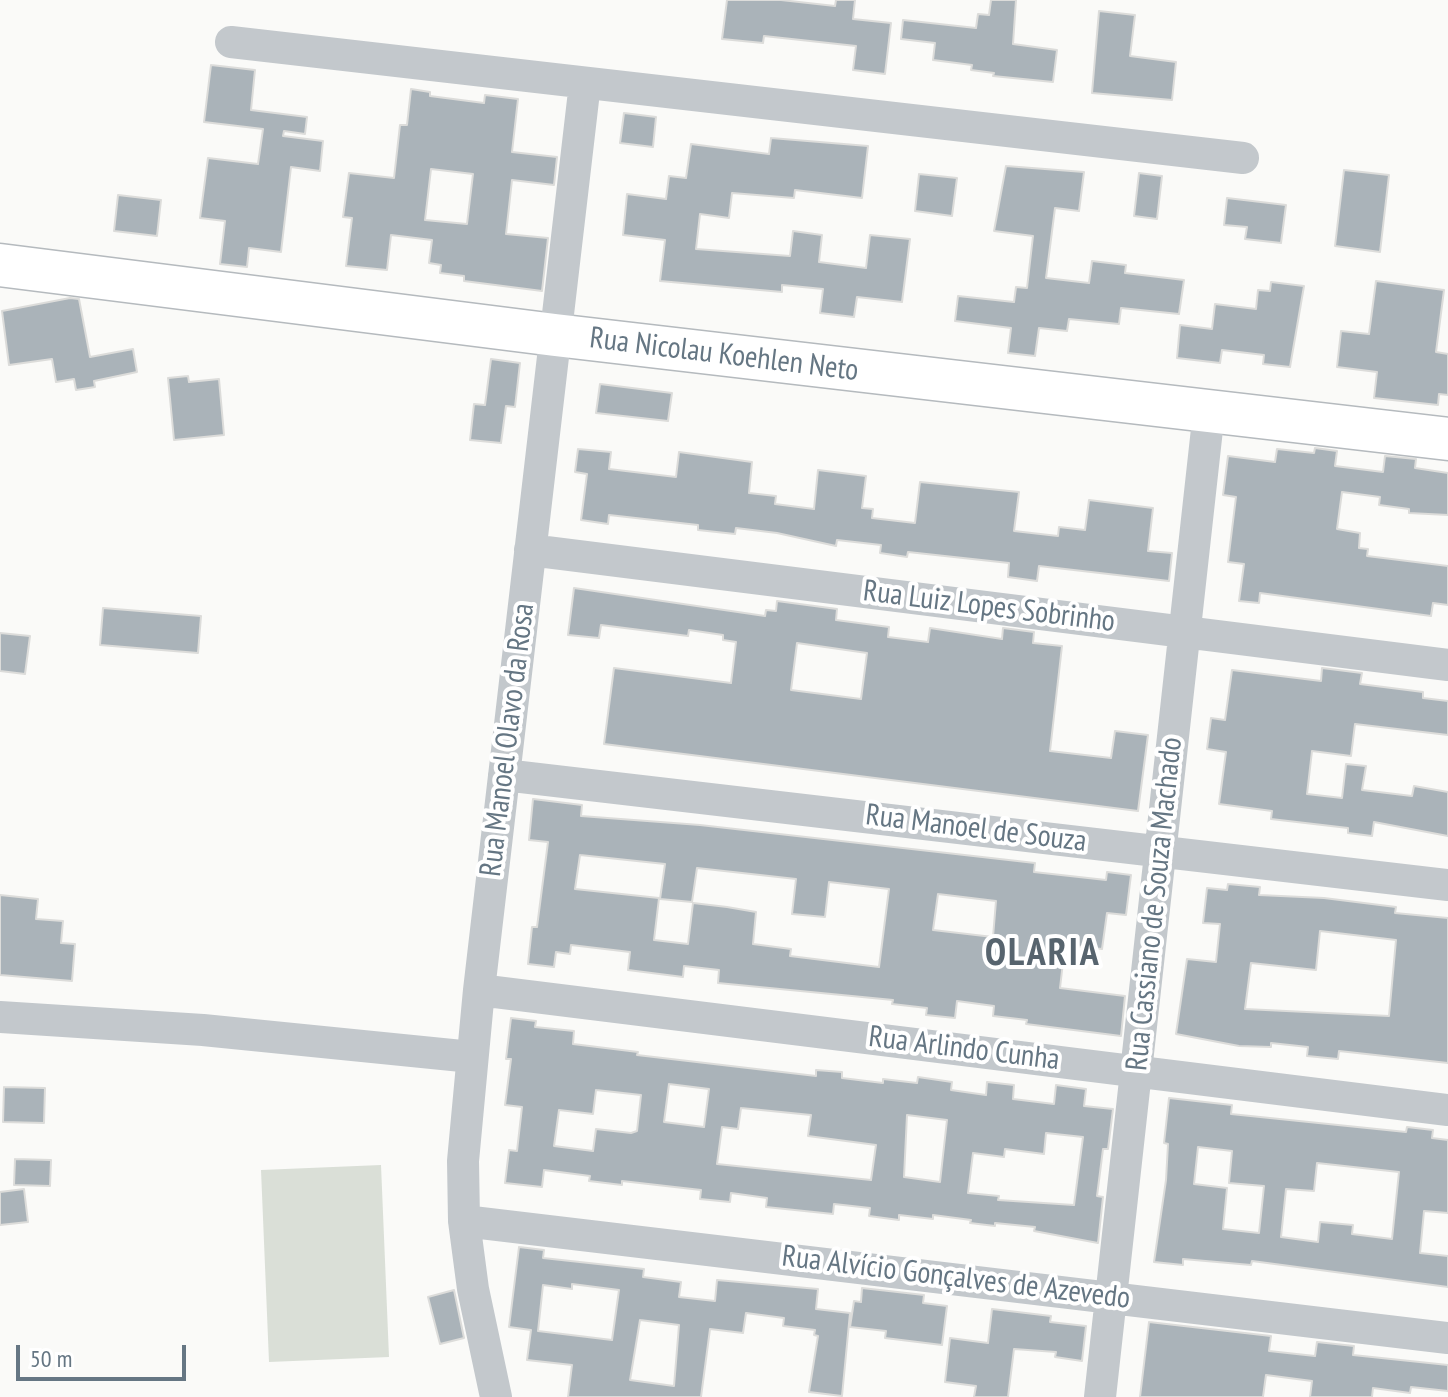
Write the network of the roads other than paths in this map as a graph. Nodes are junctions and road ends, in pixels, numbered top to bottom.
1 (231, 42) dead end
2 (585, 83) junction
3 (1243, 158) dead end
4 (0, 265) edge
5 (555, 335) junction
6 (1209, 411) junction
7 (1448, 439) edge
8 (530, 550) junction
9 (1185, 632) junction
10 (1448, 665) edge
11 (504, 775) junction
12 (1161, 851) junction
13 (1448, 885) edge
14 (479, 990) junction
15 (0, 1017) edge
16 (472, 1057) junction
17 (1136, 1070) junction
18 (1448, 1110) edge
19 (464, 1221) junction
20 (1111, 1296) junction
21 (1448, 1338) edge
22 (496, 1397) edge
23 (1100, 1397) edge

1 - 2 street
2 - 3 street
2 - 5 street, Rua Manoel Olavo da Rosa
4 - 5 main road, Rua Nicolau Koehlen Neto
5 - 6 main road, Rua Nicolau Koehlen Neto
5 - 8 street, Rua Manoel Olavo da Rosa
6 - 7 main road, Rua Nicolau Koehlen Neto
6 - 9 street, Rua Cassiano de Souza Machado
8 - 9 street, Rua Luiz Lopes Sobrinho
8 - 11 street, Rua Manoel Olavo da Rosa
9 - 10 street, Rua Luiz Lopes Sobrinho
9 - 12 street, Rua Cassiano de Souza Machado
11 - 12 street, Rua Manoel de Souza
11 - 14 street, Rua Manoel Olavo da Rosa
12 - 13 street, Rua Manoel de Souza
12 - 17 street, Rua Cassiano de Souza Machado
14 - 16 street, Rua Manoel Olavo da Rosa
14 - 17 street, Rua Arlindo Cunha
15 - 16 street
16 - 19 street, Rua Manoel Olavo da Rosa
17 - 18 street, Rua Arlindo Cunha
17 - 20 street, Rua Cassiano de Souza Machado
19 - 20 street, Rua Alvício Gonçalves de Azevedo
19 - 22 street, Rua Manoel Olavo da Rosa
20 - 21 street, Rua Alvício Gonçalves de Azevedo
20 - 23 street, Rua Cassiano de Souza Machado

